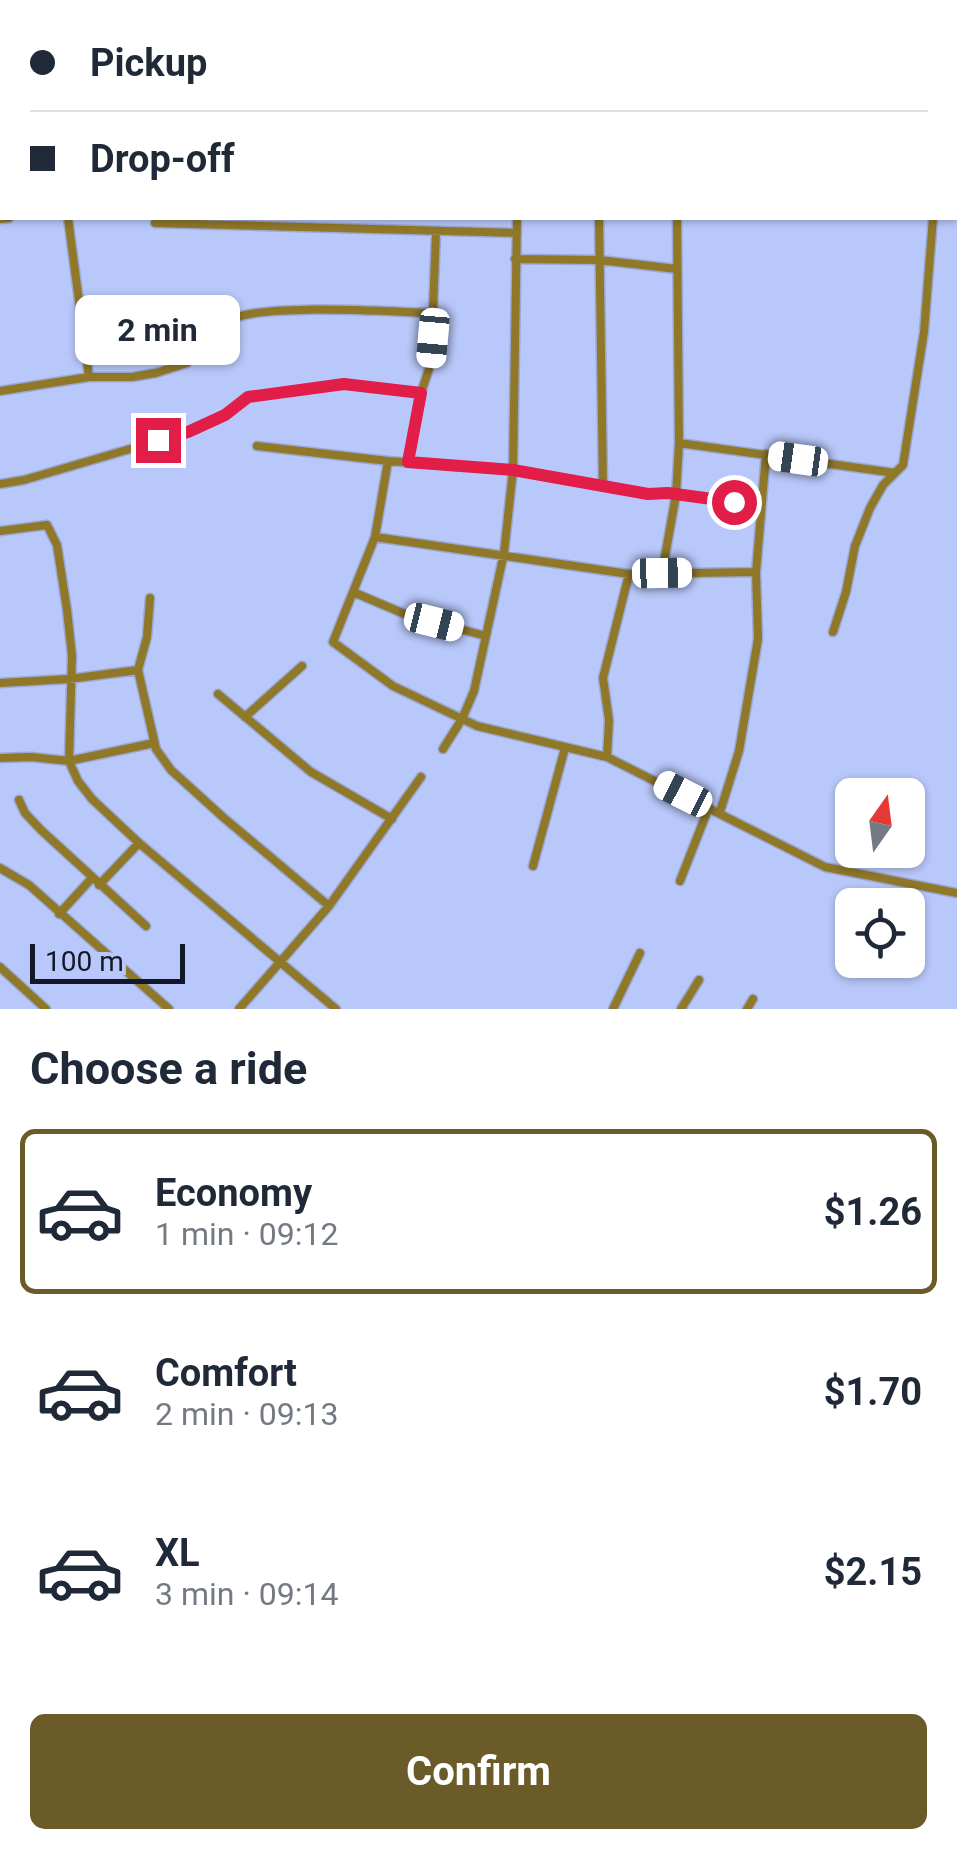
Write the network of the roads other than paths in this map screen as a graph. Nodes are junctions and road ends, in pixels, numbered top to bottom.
1 (68, 220) edge
2 (517, 220) edge
3 (599, 220) edge
4 (677, 220) edge
5 (933, 220) edge
6 (155, 223) dead end
7 (436, 232) junction
8 (517, 234) junction
9 (515, 259) junction
10 (599, 260) junction
11 (677, 269) junction
12 (435, 313) junction
13 (89, 377) junction
14 (0, 391) edge
15 (421, 393) junction
16 (679, 443) junction
17 (257, 446) dead end
18 (766, 454) junction
19 (388, 461) junction
20 (408, 462) junction
21 (513, 470) junction
22 (895, 473) junction
23 (0, 484) edge
24 (603, 486) junction
25 (676, 495) junction
26 (761, 504) junction
27 (0, 530) edge
28 (375, 537) junction
29 (504, 554) junction
30 (756, 572) junction
31 (662, 573) junction
32 (629, 574) junction
33 (353, 592) junction
34 (150, 598) dead end
35 (833, 632) dead end
36 (486, 636) junction
37 (302, 666) dead end
38 (138, 670) junction
39 (69, 680) junction
40 (0, 683) edge
41 (218, 694) dead end
42 (245, 716) junction
43 (462, 719) junction
44 (154, 744) junction
45 (443, 748) dead end
46 (565, 748) junction
47 (607, 757) junction
48 (0, 758) edge
49 (69, 761) junction
50 (421, 777) dead end
51 (19, 800) dead end
52 (709, 807) junction
53 (720, 812) junction
54 (392, 819) junction
55 (140, 844) junction
56 (533, 866) dead end
57 (0, 868) edge
58 (96, 882) junction
59 (680, 882) dead end
60 (957, 893) edge
61 (329, 906) junction
62 (59, 914) junction
63 (146, 926) dead end
64 (640, 954) dead end
65 (281, 962) junction
66 (0, 967) edge
67 (699, 980) dead end
68 (753, 999) dead end
69 (46, 1009) edge
70 (169, 1009) edge
71 (239, 1009) edge
72 (336, 1009) edge
73 (612, 1009) edge
74 (681, 1009) edge
75 (747, 1009) edge

1 - 13 street
2 - 8 street
3 - 10 street
4 - 11 street
5 - 22 street
6 - 7 street
7 - 8 street
7 - 12 street
8 - 9 street
9 - 10 street
9 - 21 street
10 - 11 street
10 - 24 street
11 - 16 street
12 - 13 street
12 - 15 street
13 - 14 street
15 - 20 street
15 - 23 street
16 - 18 street
16 - 25 street
17 - 19 street
18 - 22 street
18 - 26 street
19 - 20 street
19 - 28 street
20 - 21 street
21 - 24 street
21 - 29 street
22 - 35 street
24 - 25 street
25 - 26 street
25 - 31 street
26 - 30 street
27 - 39 street
28 - 29 street
28 - 33 street
29 - 32 street
29 - 36 street
30 - 31 street
30 - 53 street
31 - 32 street
32 - 47 street
33 - 36 street
33 - 43 street
34 - 38 street
36 - 43 street
37 - 42 street
38 - 39 street
38 - 44 street
39 - 40 street
39 - 49 street
41 - 42 street
42 - 54 street
43 - 45 street
43 - 46 street
44 - 49 street
44 - 61 street
46 - 47 street
46 - 56 street
47 - 52 street
48 - 49 street
49 - 55 street
50 - 54 street
51 - 58 street
52 - 53 street
52 - 59 street
53 - 60 street
54 - 61 street
55 - 58 street
55 - 65 street
57 - 62 street
58 - 62 street
58 - 63 street
61 - 65 street
62 - 70 street
64 - 73 street
65 - 71 street
65 - 72 street
66 - 69 street
67 - 74 street
68 - 75 street

